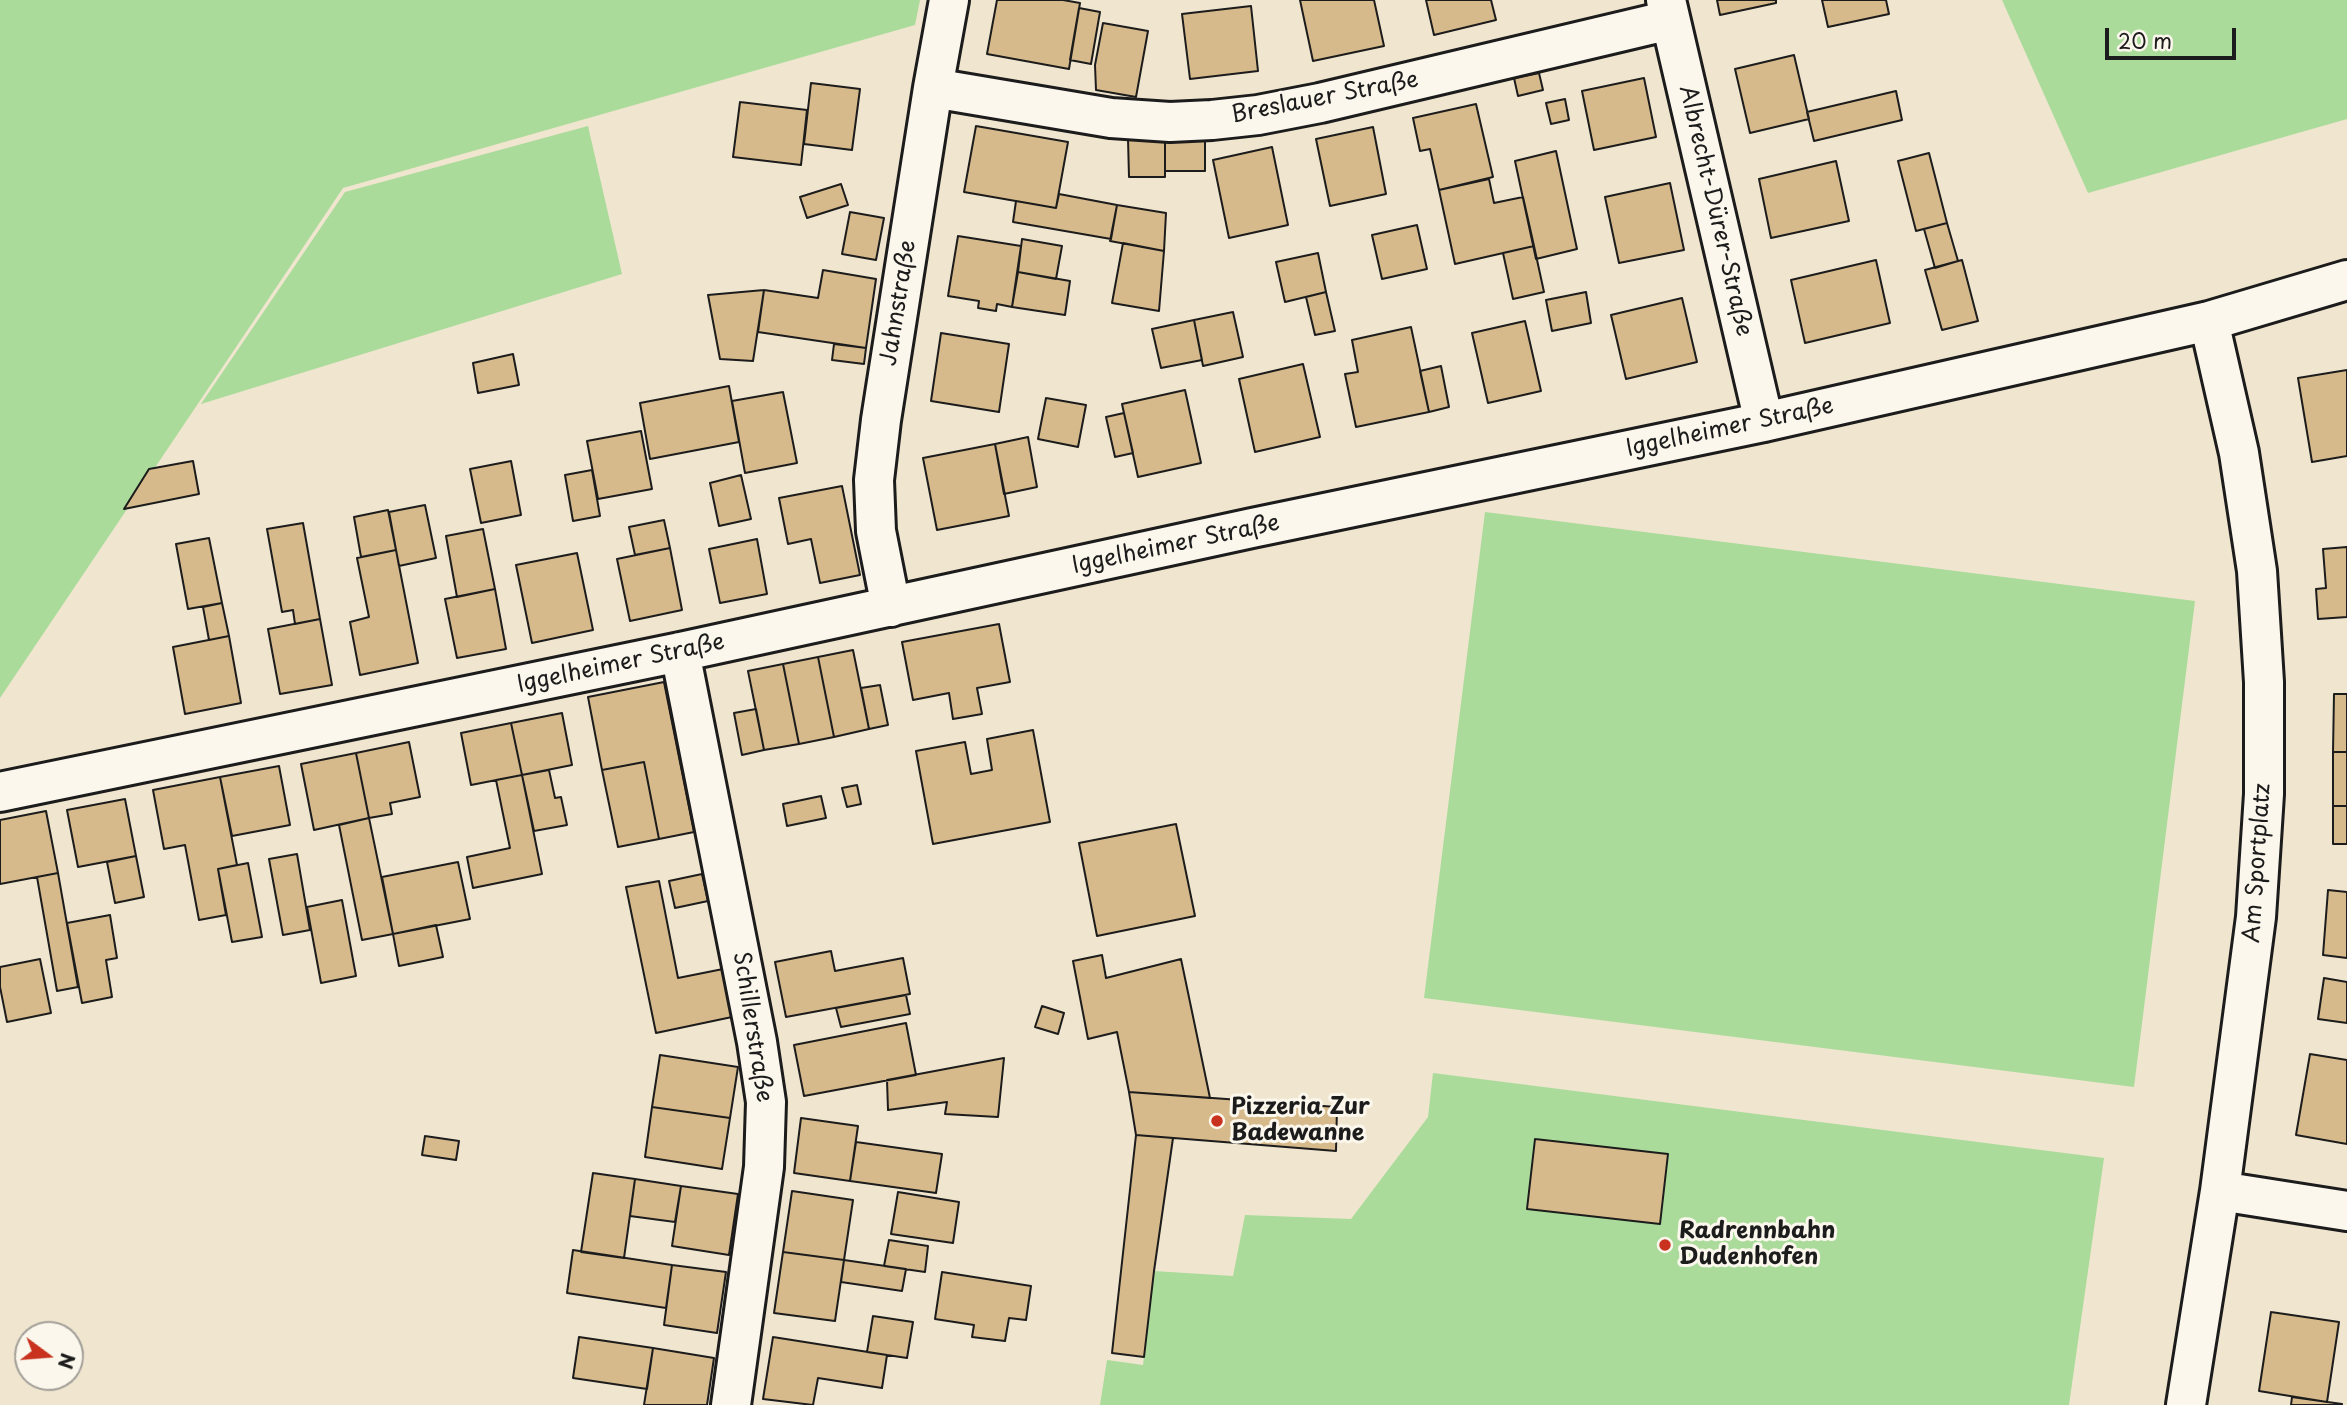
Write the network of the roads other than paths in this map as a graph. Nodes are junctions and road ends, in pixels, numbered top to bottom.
1 (949, 0) edge
2 (1668, 10) edge
3 (933, 88) junction
4 (2347, 280) edge
5 (2209, 321) junction
6 (1764, 422) junction
7 (891, 607) junction
8 (680, 652) junction
9 (0, 792) edge
10 (2220, 1191) junction
11 (2347, 1211) edge
12 (731, 1405) edge
13 (2186, 1405) edge

1 - 3 street, Jahnstraße
2 - 3 street, Breslauer Straße
2 - 6 street, Albrecht-Dürer-Straße
3 - 7 street, Jahnstraße
4 - 5 street, Iggelheimer Straße
5 - 6 street, Iggelheimer Straße
5 - 10 street, Am Sportplatz
6 - 7 street, Iggelheimer Straße
7 - 8 street, Iggelheimer Straße
8 - 9 street, Iggelheimer Straße
8 - 12 street, Schillerstraße
10 - 11 street
10 - 13 street, Am Sportplatz

